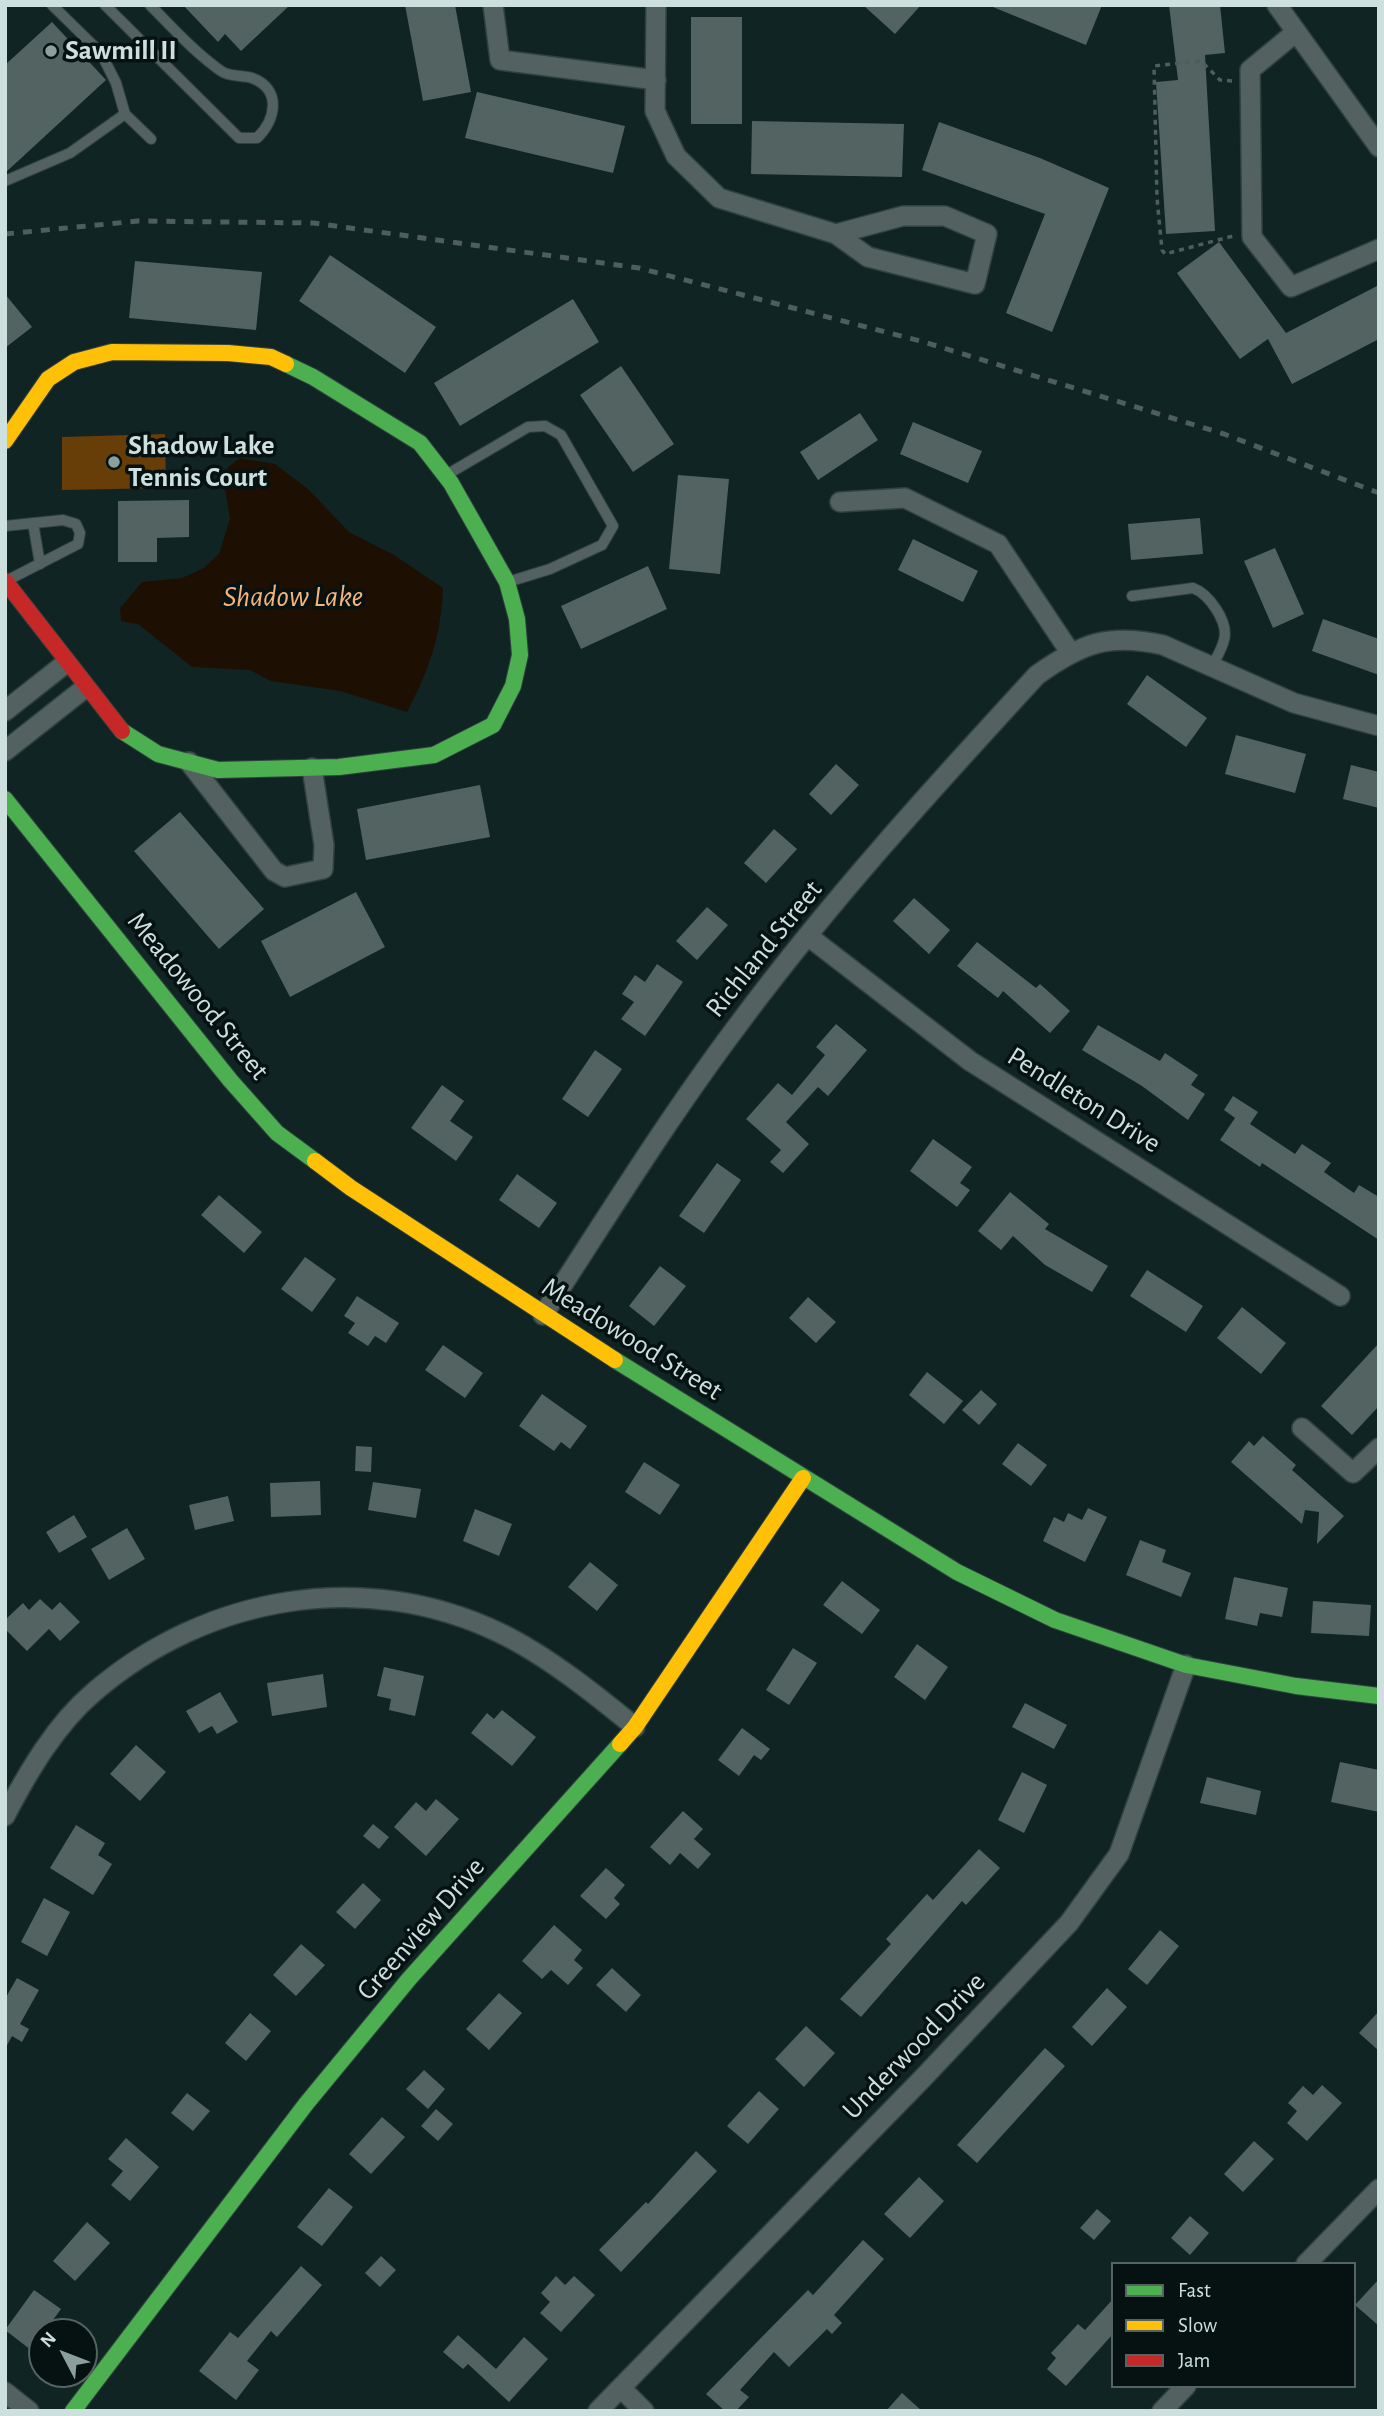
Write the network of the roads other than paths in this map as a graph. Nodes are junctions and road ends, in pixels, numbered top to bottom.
1 (52, 5) edge
2 (105, 5) edge
3 (149, 5) edge
4 (493, 5) edge
5 (656, 5) edge
6 (1277, 5) edge
7 (1296, 32) junction
8 (656, 80) junction
9 (125, 114) junction
10 (151, 139) dead end
11 (1379, 147) edge
12 (5, 181) edge
13 (836, 234) junction
14 (1379, 249) edge
15 (5, 440) edge
16 (445, 475) junction
17 (840, 502) dead end
18 (33, 523) junction
19 (5, 526) edge
20 (40, 564) junction
21 (5, 581) edge
22 (507, 582) junction
23 (1132, 596) dead end
24 (1070, 652) junction
25 (66, 663) junction
26 (1212, 667) junction
27 (85, 688) junction
28 (5, 711) edge
29 (1379, 726) edge
30 (5, 751) edge
31 (189, 762) junction
32 (312, 768) junction
33 (5, 799) edge
34 (808, 936) junction
35 (1340, 1296) dead end
36 (543, 1315) junction
37 (1302, 1428) dead end
38 (1379, 1448) edge
39 (803, 1478) junction
40 (1186, 1665) junction
41 (1379, 1696) edge
42 (635, 1727) junction
43 (5, 1816) edge
44 (1379, 2189) edge
45 (1308, 2262) edge
46 (621, 2388) junction
47 (1184, 2388) edge
48 (5, 2392) edge
49 (29, 2411) edge
50 (73, 2411) edge
51 (597, 2411) edge
52 (644, 2411) edge
53 (1162, 2411) edge

1 - 9 lane
2 - 3 lane
4 - 8 street
5 - 8 street
6 - 7 street
7 - 11 street
7 - 14 street
8 - 13 street
9 - 10 lane
9 - 12 lane
13 - 13 street
15 - 16 street
16 - 22 street
16 - 22 lane
17 - 24 street
18 - 19 lane
18 - 20 lane
18 - 20 lane
20 - 21 lane
21 - 25 street
22 - 32 street
23 - 26 lane
24 - 26 street, Richland Street
24 - 34 street, Richland Street
25 - 27 street
25 - 28 street
26 - 29 street, Richland Street
27 - 30 street
27 - 31 street
31 - 32 street
31 - 32 street
33 - 36 street, Meadowood Street
34 - 35 street, Pendleton Drive
34 - 36 street, Richland Street
36 - 39 street, Meadowood Street
37 - 38 street
39 - 40 street, Meadowood Street
39 - 42 street, Greenview Drive
40 - 41 street, Meadowood Street
40 - 46 street, Underwood Drive
42 - 43 street
42 - 50 street, Greenview Drive
44 - 45 street
46 - 51 street, Underwood Drive
46 - 52 street
47 - 53 street
48 - 49 street

